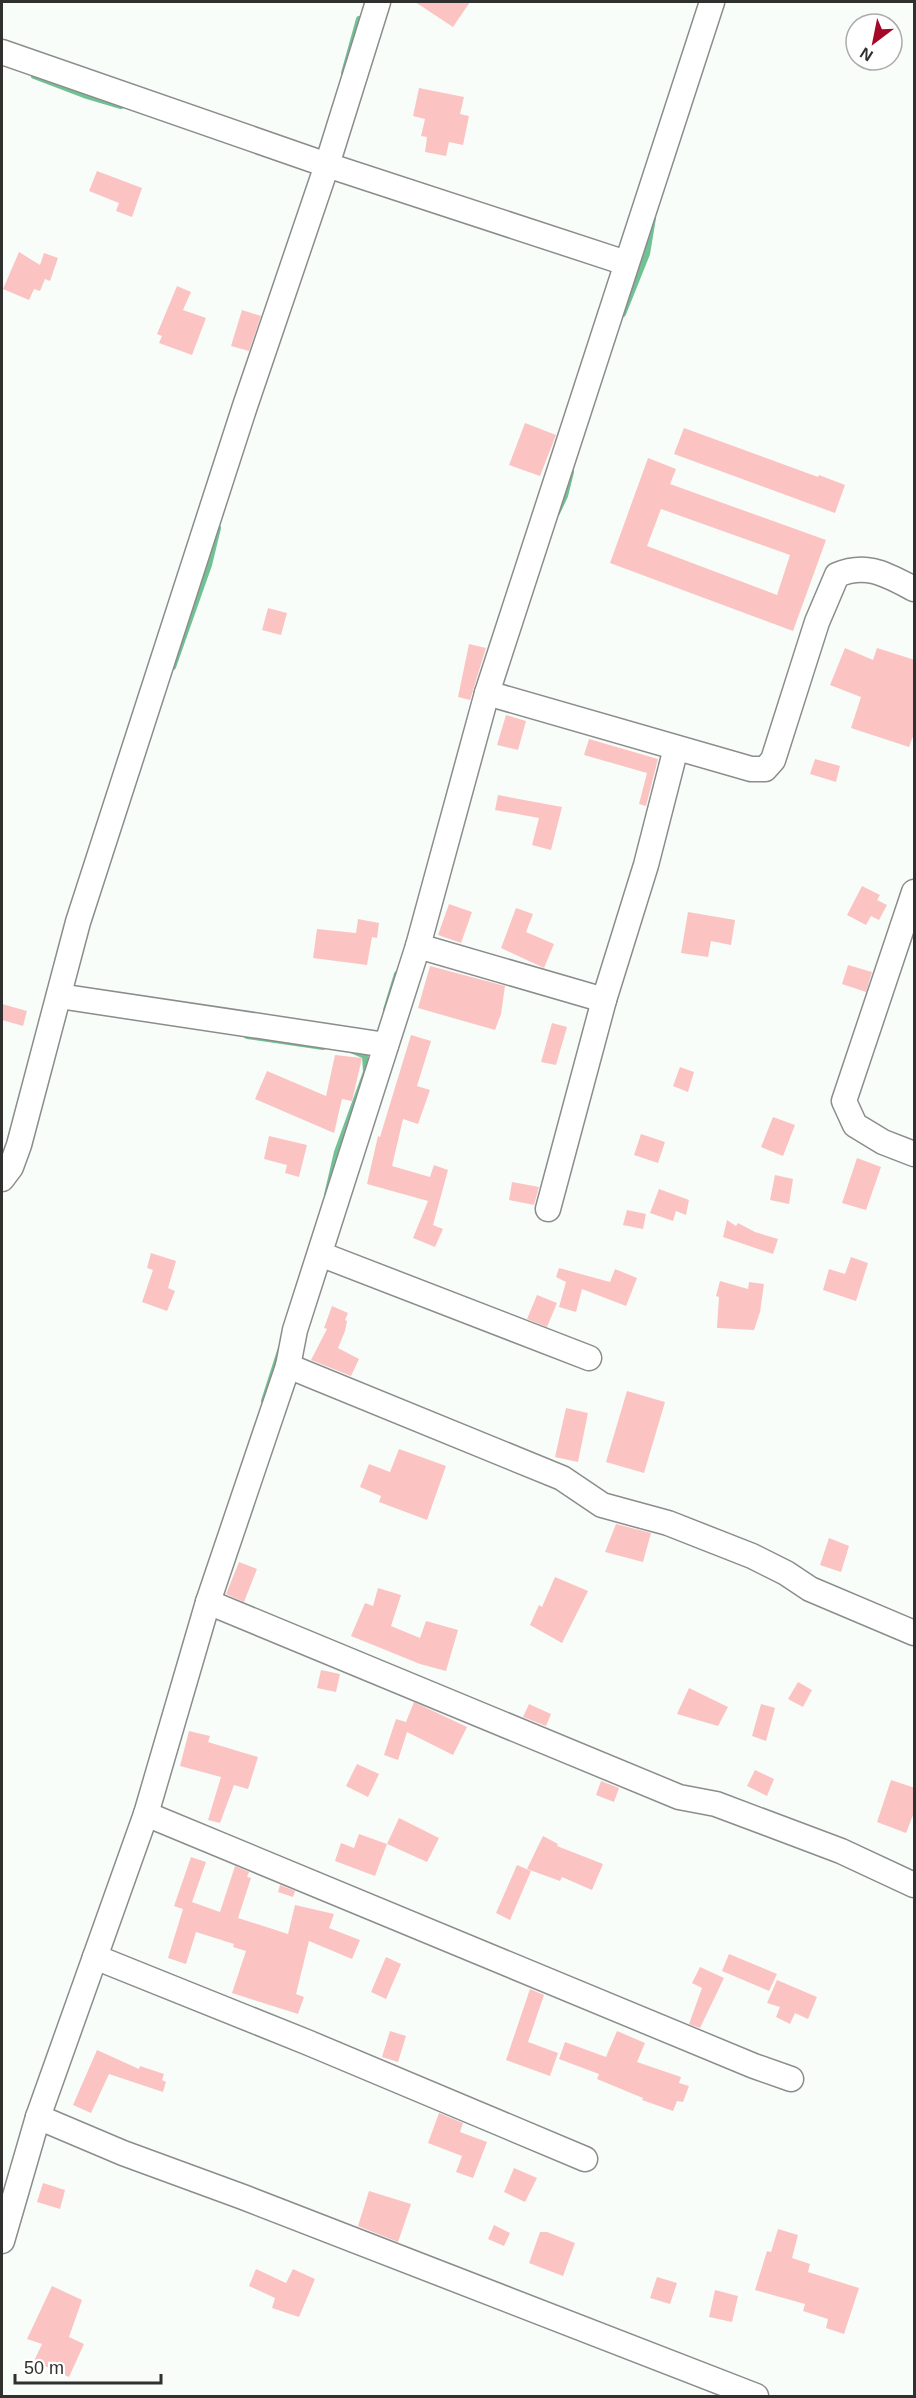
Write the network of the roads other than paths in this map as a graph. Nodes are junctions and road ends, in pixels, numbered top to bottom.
1 (378, 2) edge
2 (712, 2) edge
3 (2, 52) edge
4 (327, 165) junction
5 (626, 263) junction
6 (915, 589) edge
7 (487, 693) junction
8 (676, 748) junction
9 (915, 892) edge
10 (418, 946) junction
11 (59, 996) junction
12 (604, 1000) junction
13 (386, 1045) junction
14 (915, 1154) edge
15 (2, 1179) edge
16 (548, 1209) dead end
17 (320, 1254) junction
18 (589, 1358) dead end
19 (288, 1366) junction
20 (208, 1602) junction
21 (915, 1633) edge
22 (146, 1814) junction
23 (915, 1885) edge
24 (95, 1957) junction
25 (791, 2079) dead end
26 (39, 2117) junction
27 (585, 2159) dead end
28 (2, 2241) edge
29 (756, 2397) edge

1 - 4 street
2 - 5 street
3 - 4 street
4 - 5 street
4 - 11 street
5 - 7 street
6 - 8 street
7 - 8 street
7 - 10 street
8 - 12 street
9 - 14 street
10 - 12 street
10 - 13 street
11 - 13 street
11 - 15 street
12 - 16 street
13 - 17 street
17 - 18 street
17 - 19 street
19 - 20 street
19 - 21 street
20 - 22 street
20 - 23 street
22 - 24 street
22 - 25 street
24 - 26 street
24 - 27 street
26 - 28 street
26 - 29 street

